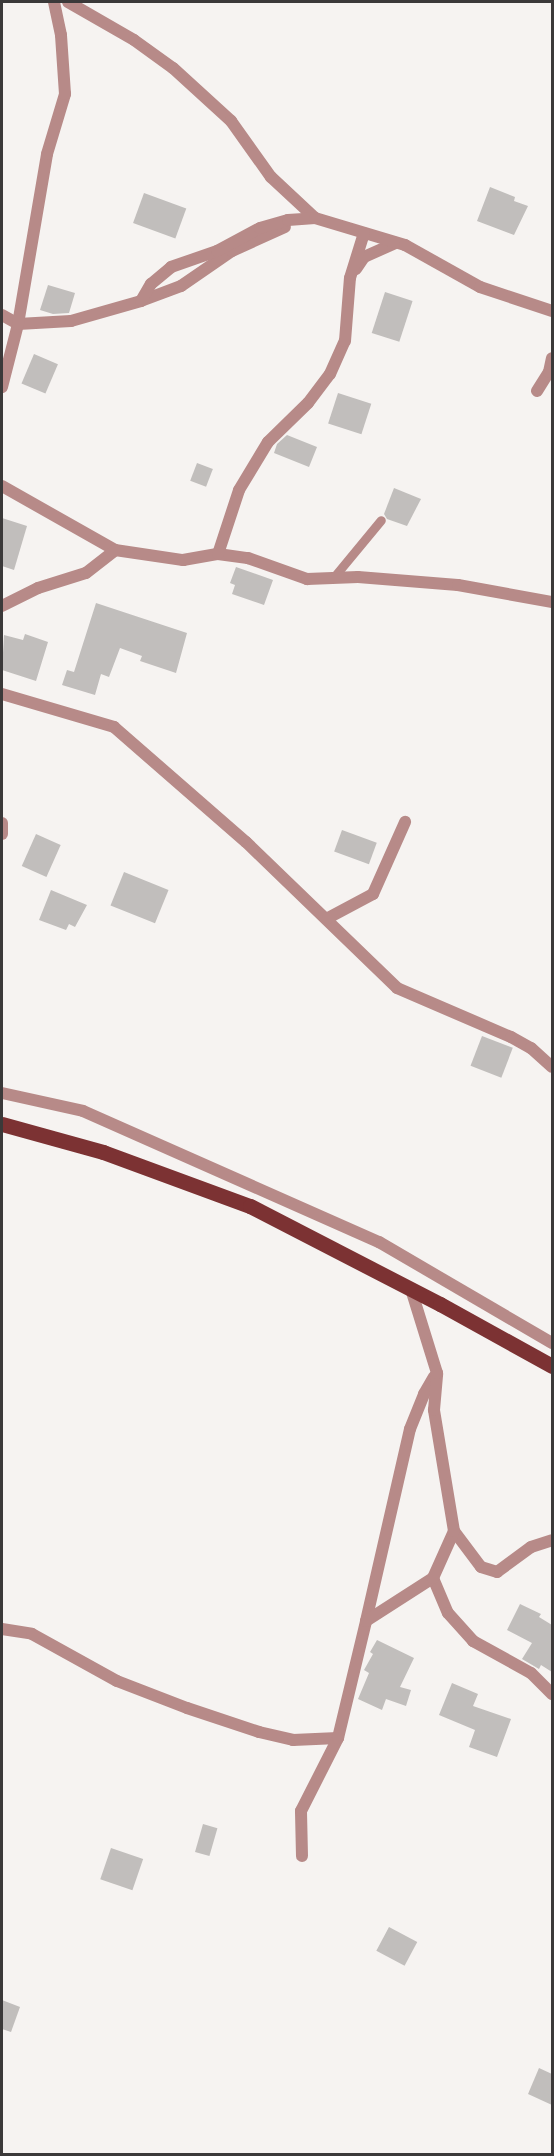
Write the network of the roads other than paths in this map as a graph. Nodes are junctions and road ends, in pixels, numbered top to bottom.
1 (54, 2) edge
2 (68, 2) edge
3 (315, 218) junction
4 (364, 233) junction
5 (396, 243) junction
6 (350, 278) junction
7 (141, 301) junction
8 (552, 311) edge
9 (2, 315) edge
10 (18, 324) junction
11 (552, 358) edge
12 (2, 387) edge
13 (537, 391) dead end
14 (2, 486) edge
15 (381, 520) dead end
16 (115, 550) junction
17 (218, 554) junction
18 (333, 578) junction
19 (552, 603) edge
20 (2, 606) edge
21 (2, 694) edge
22 (405, 822) dead end
23 (2, 823) edge
24 (2, 834) edge
25 (328, 918) junction
26 (552, 1067) edge
27 (2, 1093) edge
28 (2, 1124) edge
29 (411, 1289) junction
30 (552, 1343) edge
31 (552, 1366) edge
32 (437, 1373) junction
33 (454, 1531) junction
34 (552, 1540) edge
35 (433, 1578) junction
36 (366, 1621) junction
37 (2, 1629) edge
38 (552, 1694) edge
39 (338, 1738) junction
40 (302, 1856) dead end

1 - 10 street
2 - 3 street
3 - 4 street
3 - 7 street
3 - 7 street
4 - 5 street
4 - 6 street
5 - 6 street
5 - 8 street
6 - 17 street
7 - 10 street
9 - 10 street
10 - 12 street
11 - 13 street
14 - 16 street
15 - 18 lane
16 - 17 street
16 - 20 street
17 - 18 street
18 - 19 street
21 - 25 street
22 - 25 street
23 - 24 street
25 - 26 street
27 - 30 street
28 - 29 main road
29 - 31 main road
29 - 32 street
32 - 33 street
32 - 36 street
33 - 34 street
33 - 35 street
35 - 36 street
35 - 38 street
36 - 39 street
37 - 39 street
39 - 40 street

